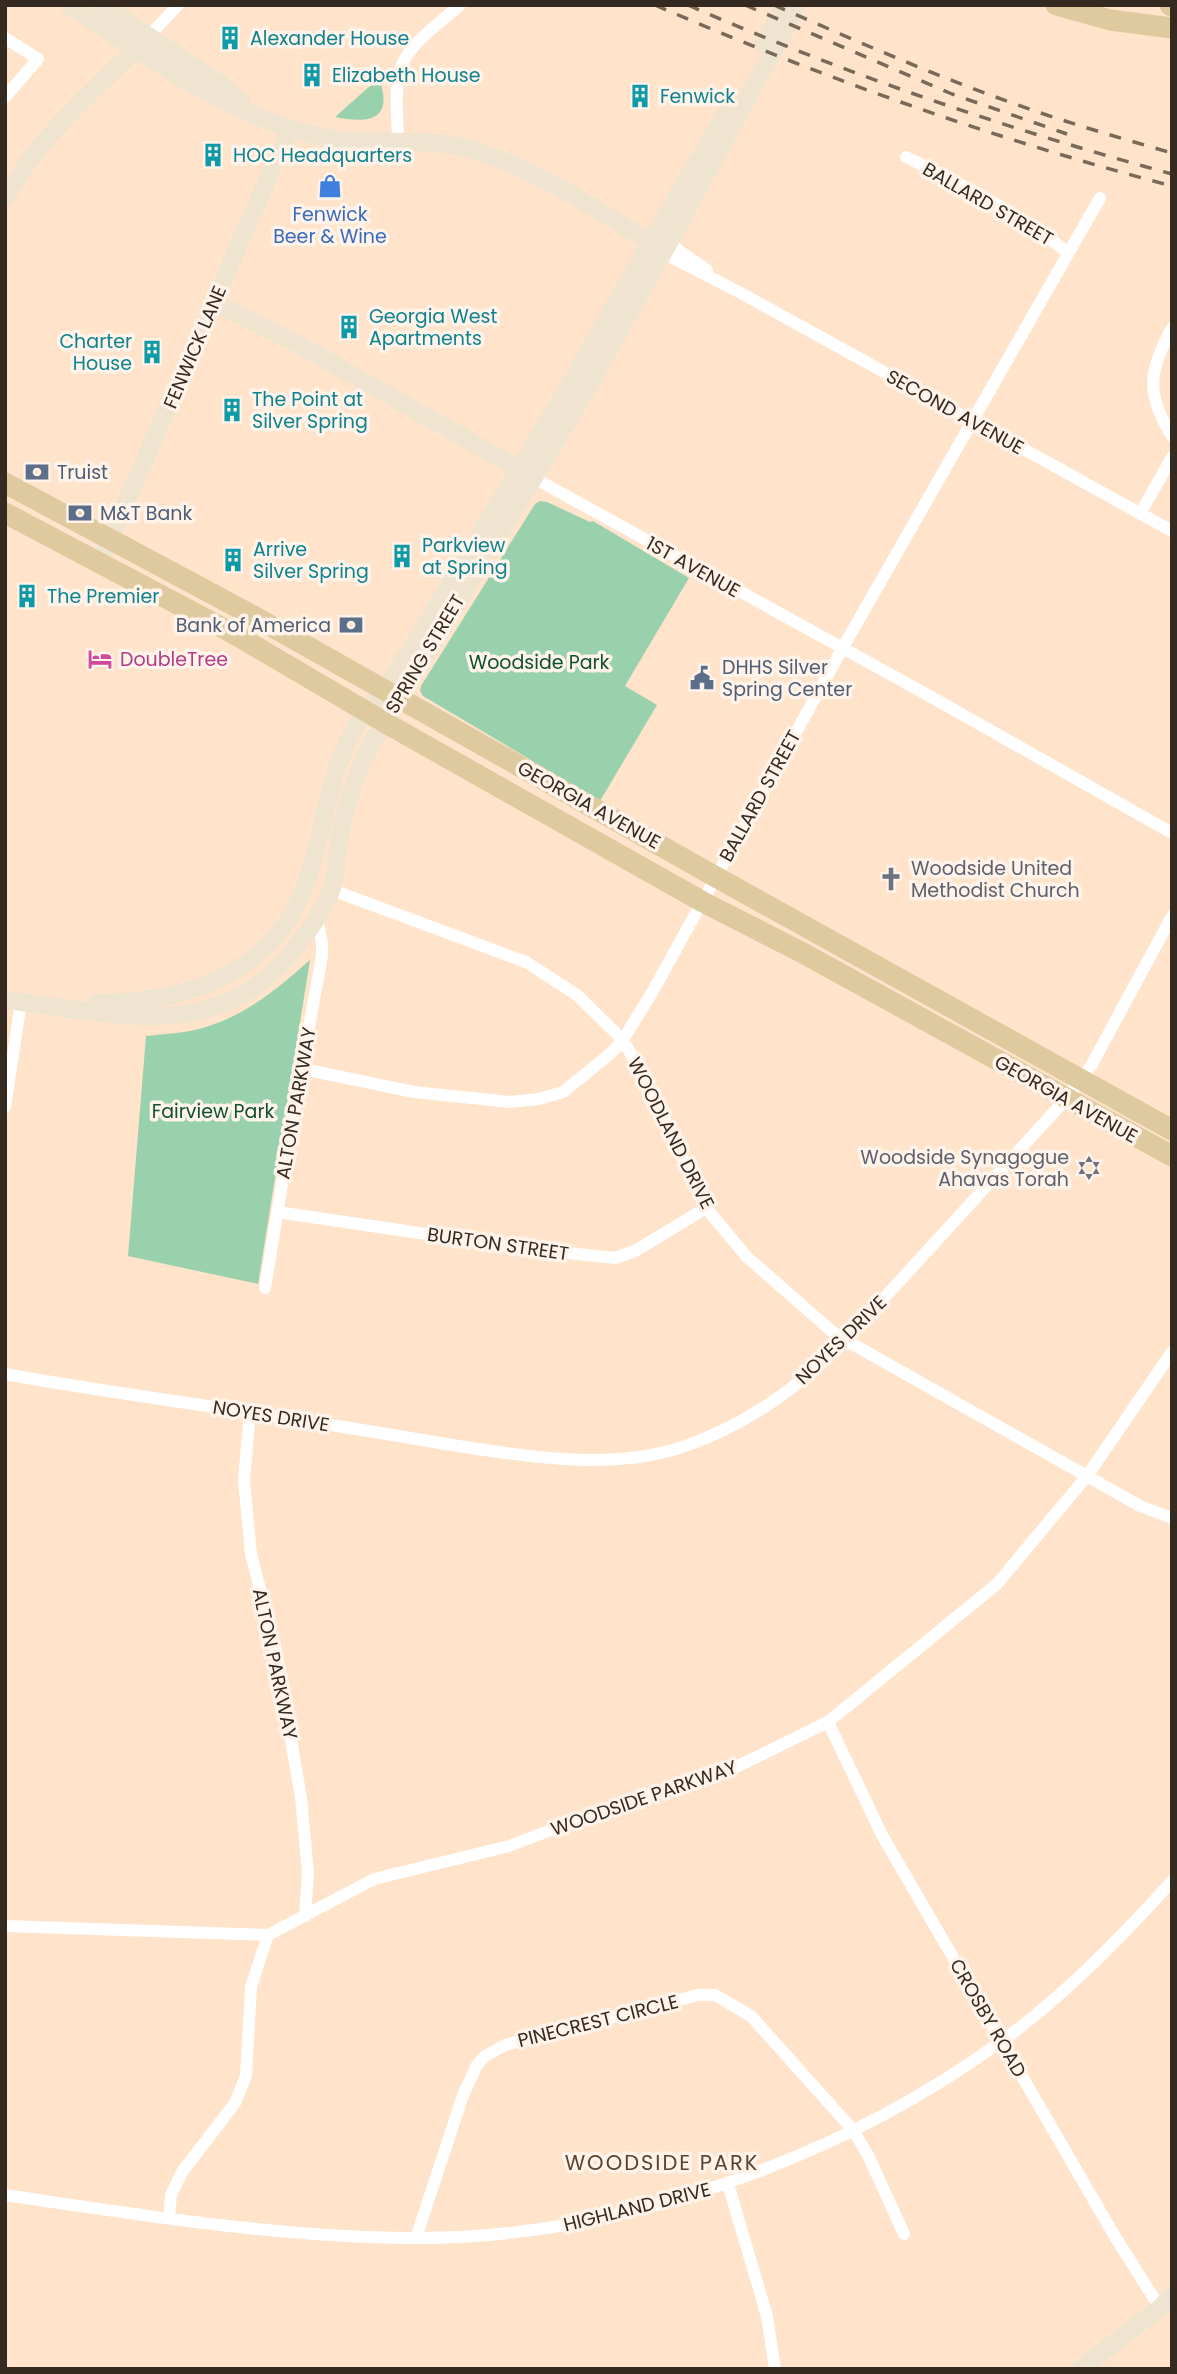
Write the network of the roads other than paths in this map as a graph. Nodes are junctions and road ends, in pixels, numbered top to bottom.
1 (69, 5) edge
2 (102, 5) edge
3 (178, 5) edge
4 (460, 5) edge
5 (784, 5) edge
6 (798, 5) edge
7 (1056, 5) edge
8 (1172, 28) edge
9 (149, 36) junction
10 (5, 38) edge
11 (135, 49) junction
12 (746, 90) junction
13 (5, 97) edge
14 (250, 111) junction
15 (289, 128) junction
16 (398, 141) junction
17 (906, 157) dead end
18 (6, 197) edge
19 (1100, 198) dead end
20 (661, 245) junction
21 (1068, 253) junction
22 (214, 302) junction
23 (1172, 328) edge
24 (972, 421) junction
25 (1172, 436) edge
26 (1172, 457) edge
27 (527, 474) junction
28 (5, 483) edge
29 (5, 513) edge
30 (1140, 514) junction
31 (1172, 531) edge
32 (111, 539) junction
33 (99, 564) junction
34 (842, 649) junction
35 (391, 694) junction
36 (376, 717) junction
37 (1172, 833) edge
38 (716, 877) junction
39 (332, 890) junction
40 (703, 902) junction
41 (1172, 916) edge
42 (317, 918) junction
43 (13, 1001) edge
44 (623, 1040) junction
45 (303, 1069) junction
46 (1080, 1079) junction
47 (1066, 1099) junction
48 (5, 1107) edge
49 (1172, 1130) edge
50 (1172, 1156) edge
51 (706, 1208) junction
52 (277, 1212) junction
53 (265, 1288) dead end
54 (844, 1342) junction
55 (1172, 1352) edge
56 (5, 1374) edge
57 (250, 1412) junction
58 (1087, 1476) junction
59 (1172, 1518) edge
60 (828, 1722) junction
61 (1172, 1881) edge
62 (305, 1916) junction
63 (5, 1926) edge
64 (268, 1935) junction
65 (1001, 2042) junction
66 (853, 2130) junction
67 (728, 2184) junction
68 (5, 2195) edge
69 (169, 2217) junction
70 (904, 2234) dead end
71 (416, 2238) junction
72 (1166, 2301) edge
73 (775, 2369) edge
74 (1080, 2369) edge

1 - 11 main road, SECOND AVENUE
2 - 9 main road, SECOND AVENUE
3 - 9 street
4 - 16 street
5 - 12 main road, SPRING STREET
6 - 12 main road, SPRING STREET
7 - 8 main road
9 - 11 main road
9 - 14 main road, SECOND AVENUE
10 - 13 street
11 - 14 main road, SECOND AVENUE
11 - 18 main road
12 - 20 main road, SPRING STREET
14 - 15 main road, SECOND AVENUE
15 - 16 main road, SECOND AVENUE
15 - 22 main road, FENWICK LANE
16 - 20 main road, SECOND AVENUE
17 - 21 street, BALLARD STREET
19 - 21 street, BALLARD STREET
20 - 24 street, SECOND AVENUE
20 - 27 main road, SPRING STREET
21 - 24 street, BALLARD STREET
22 - 27 main road, 1ST AVENUE
22 - 32 main road, FENWICK LANE
23 - 25 street
24 - 30 street, SECOND AVENUE
24 - 34 street, BALLARD STREET
26 - 30 street
27 - 34 street, 1ST AVENUE
27 - 35 main road, SPRING STREET
28 - 32 main road, GEORGIA AVENUE
29 - 33 main road, GEORGIA AVENUE
30 - 31 street, SECOND AVENUE
32 - 33 main road, FENWICK LANE
32 - 35 main road, GEORGIA AVENUE
33 - 36 main road, GEORGIA AVENUE
34 - 37 street, 1ST AVENUE
34 - 38 street, BALLARD STREET
35 - 36 main road, SPRING STREET
35 - 38 main road, GEORGIA AVENUE
36 - 39 main road, SPRING STREET
36 - 40 main road, GEORGIA AVENUE
36 - 43 main road, SPRING STREET
38 - 40 street, BALLARD STREET
38 - 46 main road, GEORGIA AVENUE
39 - 42 main road, SPRING STREET
39 - 44 street, WOODLAND DRIVE
40 - 44 street, BALLARD STREET
40 - 47 main road, GEORGIA AVENUE
41 - 46 street, NOYES DRIVE
42 - 43 main road, SPRING STREET
42 - 45 street, ALTON PARKWAY
43 - 48 street
44 - 45 street, BALLARD STREET
44 - 51 street, WOODLAND DRIVE
45 - 52 street, ALTON PARKWAY
46 - 47 street, NOYES DRIVE
46 - 49 main road, GEORGIA AVENUE
47 - 50 main road, GEORGIA AVENUE
47 - 54 street, NOYES DRIVE
51 - 52 street, BURTON STREET
51 - 54 street, WOODLAND DRIVE
52 - 53 street, ALTON PARKWAY
54 - 57 street, NOYES DRIVE
54 - 58 street, WOODLAND DRIVE
55 - 58 street, WOODSIDE PARKWAY
56 - 57 street, NOYES DRIVE
57 - 62 street, ALTON PARKWAY
58 - 59 street, WOODLAND DRIVE
58 - 60 street, WOODSIDE PARKWAY
60 - 62 street, WOODSIDE PARKWAY
60 - 65 street, CROSBY ROAD
61 - 65 street, HIGHLAND DRIVE
62 - 64 street, WOODSIDE PARKWAY
63 - 64 street, WOODSIDE PARKWAY
64 - 69 street
65 - 66 street, HIGHLAND DRIVE
65 - 72 street, CROSBY ROAD
66 - 67 street, HIGHLAND DRIVE
66 - 70 street, PINECREST CIRCLE
66 - 71 street, PINECREST CIRCLE
67 - 71 street, HIGHLAND DRIVE
67 - 73 street
68 - 69 street, HIGHLAND DRIVE
69 - 71 street, HIGHLAND DRIVE
72 - 74 main road

